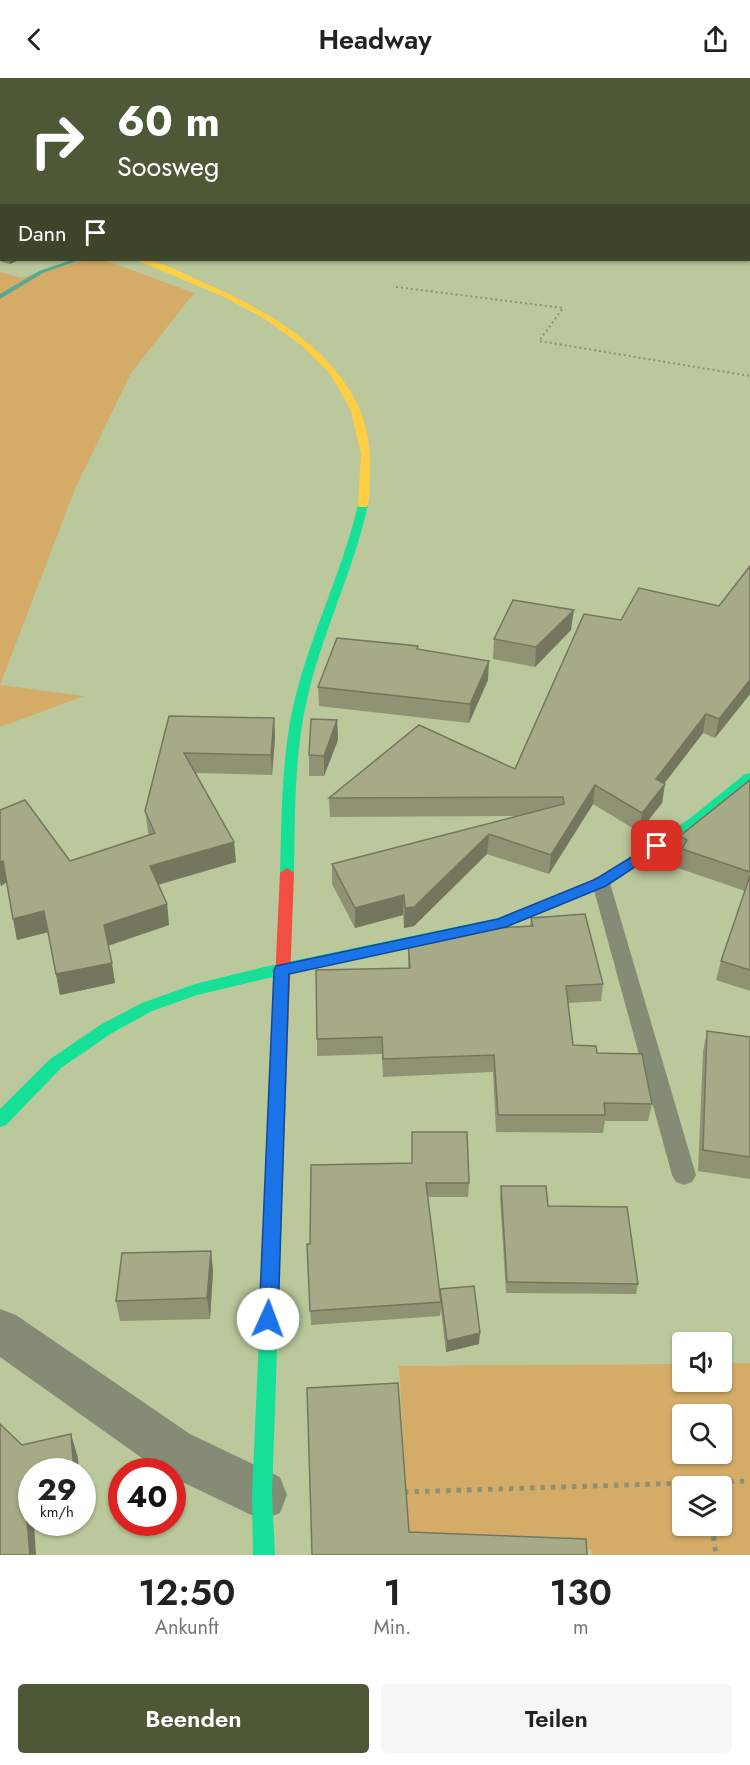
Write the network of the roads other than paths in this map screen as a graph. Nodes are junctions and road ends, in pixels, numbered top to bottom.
1 (143, 261) edge
2 (750, 777) edge
3 (601, 883) junction
4 (282, 970) junction
5 (0, 1120) edge
6 (684, 1175) dead end
7 (0, 1330) edge
8 (262, 1495) junction
9 (264, 1555) edge

1 - 4 street
2 - 3 street
3 - 4 street
3 - 6 lane
4 - 5 street
4 - 8 street
7 - 8 street
8 - 9 street

